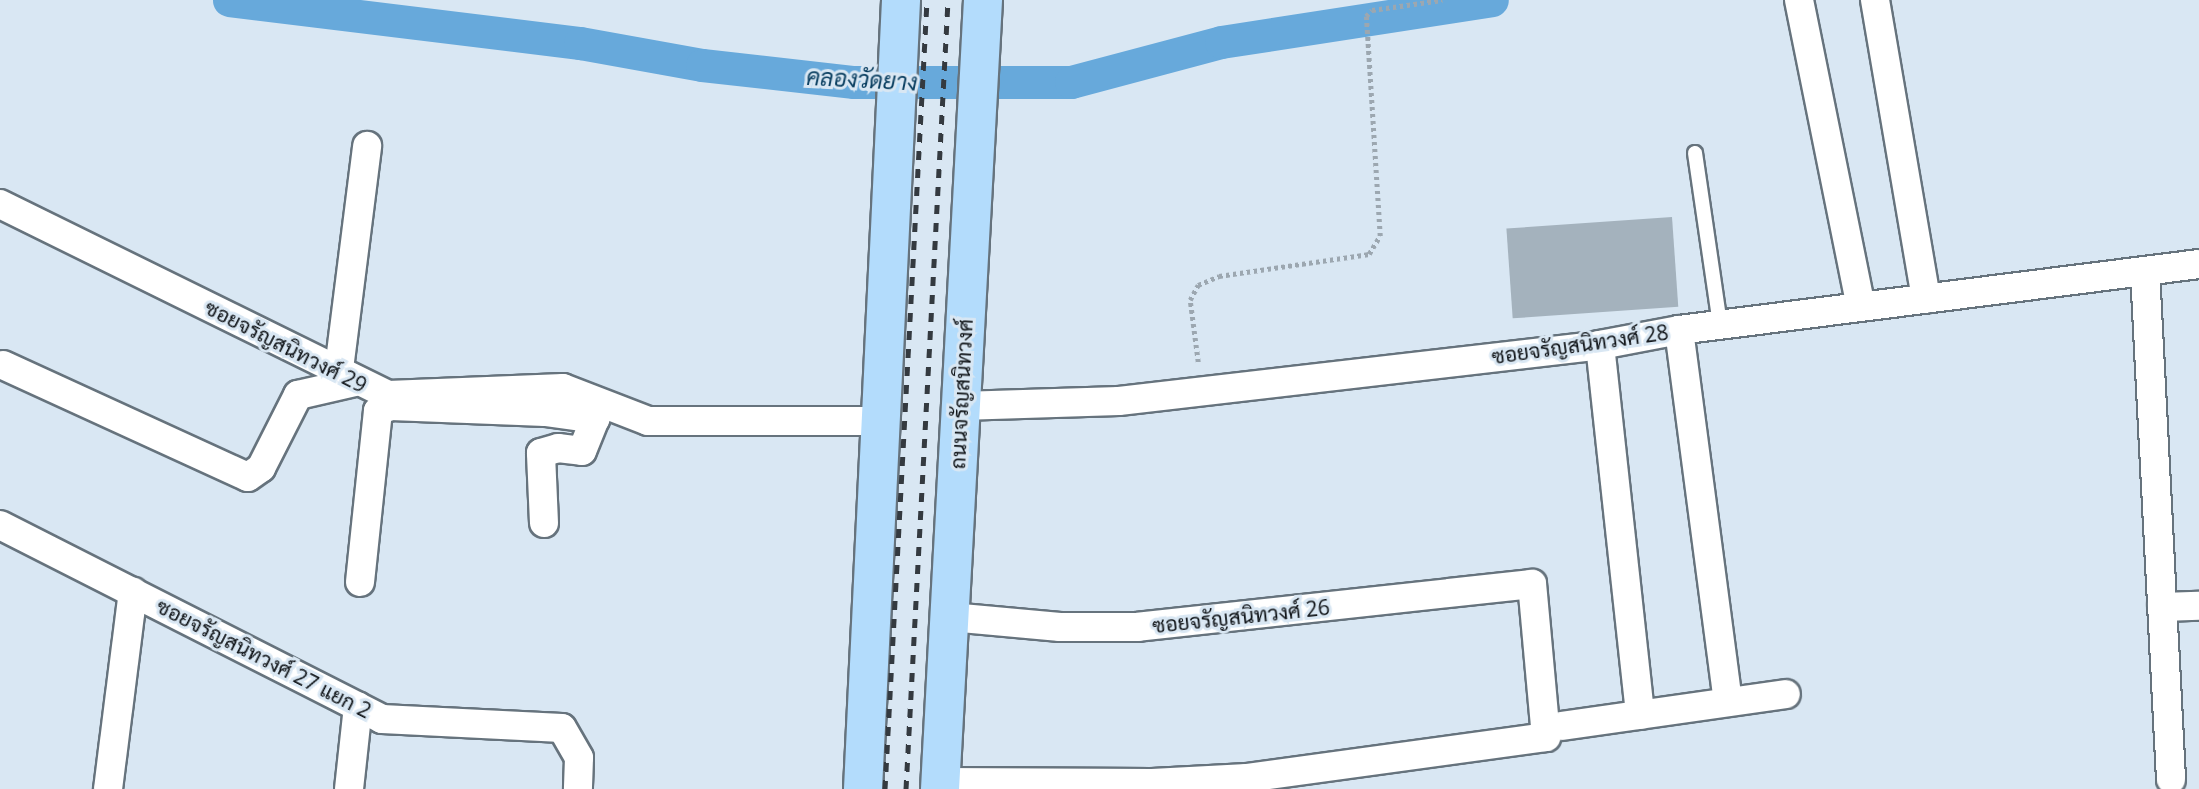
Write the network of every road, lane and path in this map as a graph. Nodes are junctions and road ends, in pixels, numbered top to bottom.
1 (901, 0) edge
2 (983, 0) edge
3 (1441, 0) edge
4 (1799, 0) edge
5 (1875, 0) edge
6 (368, 146) dead end
7 (1695, 153) dead end
8 (0, 204) edge
9 (2199, 264) edge
10 (2145, 271) junction
11 (1926, 299) junction
12 (1861, 307) junction
13 (1720, 325) junction
14 (1679, 330) junction
15 (1600, 345) junction
16 (3, 365) dead end
17 (347, 376) junction
18 (1202, 391) junction
19 (960, 407) junction
20 (599, 412) junction
21 (880, 421) junction
22 (544, 523) dead end
23 (0, 525) edge
24 (360, 582) dead end
25 (133, 592) junction
26 (2199, 606) edge
27 (2162, 607) junction
28 (950, 617) junction
29 (1786, 694) dead end
30 (1728, 702) junction
31 (358, 706) junction
32 (1640, 715) junction
33 (1562, 726) dead end
34 (2171, 779) dead end
35 (940, 786) edge
36 (108, 789) edge
37 (349, 789) edge
38 (578, 789) edge
39 (863, 789) edge

1 - 21 main road
2 - 19 main road, ถนนจรัญสนิทวงศ์
3 - 18 path
4 - 12 street
5 - 11 street
6 - 17 street
7 - 13 lane
8 - 17 street, ซอยจรัญสนิทวงศ์ 29
9 - 10 street, ซอยจรัญสนิทวงศ์ 28
10 - 11 street, ซอยจรัญสนิทวงศ์ 28
10 - 27 street
11 - 12 street, ซอยจรัญสนิทวงศ์ 28
12 - 13 street, ซอยจรัญสนิทวงศ์ 28
13 - 14 street, ซอยจรัญสนิทวงศ์ 28
14 - 15 street, ซอยจรัญสนิทวงศ์ 28
14 - 30 street
15 - 18 street, ซอยจรัญสนิทวงศ์ 28
15 - 32 street
16 - 17 street
17 - 20 street, ซอยจรัญสนิทวงศ์ 29
18 - 19 street, ซอยจรัญสนิทวงศ์ 28
19 - 28 main road, ถนนจรัญสนิทวงศ์
20 - 21 street, ซอยจรัญสนิทวงศ์ 29
20 - 22 street
20 - 24 street
21 - 39 main road
23 - 25 street, ซอยจรัญสนิทวงศ์ 27 แยก 2
25 - 31 street, ซอยจรัญสนิทวงศ์ 27 แยก 2
25 - 36 street
26 - 27 street
27 - 34 street
28 - 35 main road, ถนนจรัญสนิทวงศ์
28 - 35 street, ซอยจรัญสนิทวงศ์ 26
29 - 30 street
30 - 32 street
31 - 37 street
31 - 38 street, ซอยจรัญสนิทวงศ์ 27 แยก 2
32 - 33 street

